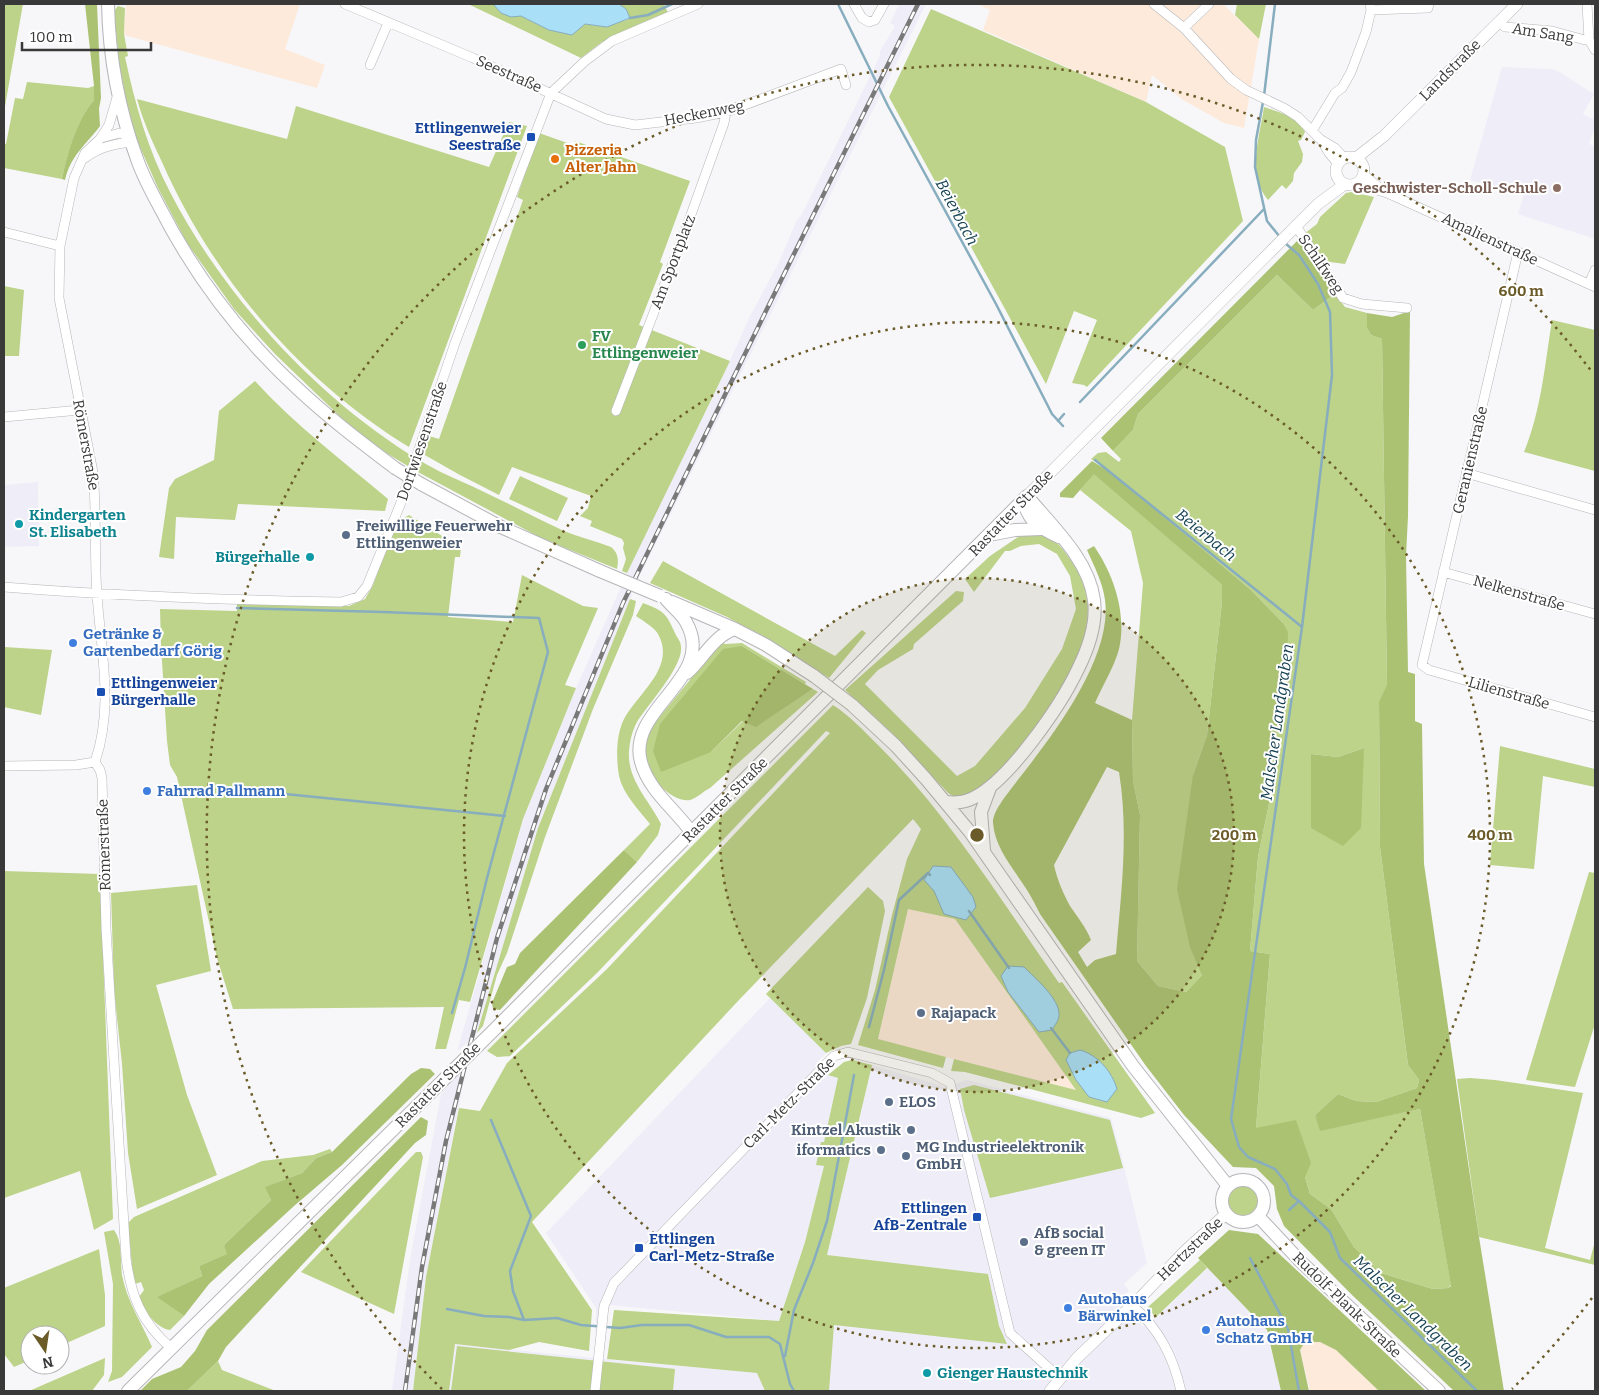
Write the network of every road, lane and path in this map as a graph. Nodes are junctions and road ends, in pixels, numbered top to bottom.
1 (108, 4) edge
2 (345, 4) edge
3 (698, 4) edge
4 (854, 4) edge
5 (884, 4) edge
6 (1154, 4) edge
7 (1209, 4) edge
8 (1517, 4) edge
9 (1587, 4) edge
10 (1429, 6) edge
11 (1370, 7) edge
12 (1499, 22) junction
13 (388, 23) junction
14 (1184, 28) junction
15 (1589, 40) junction
16 (1595, 50) edge
17 (370, 65) dead end
18 (846, 85) dead end
19 (118, 93) junction
20 (551, 93) junction
21 (726, 112) junction
22 (1312, 130) junction
23 (100, 138) junction
24 (130, 139) junction
25 (80, 164) junction
26 (1351, 171) junction
27 (1296, 226) junction
28 (4, 232) edge
29 (60, 246) junction
30 (1518, 252) junction
31 (1595, 270) edge
32 (1592, 286) edge
33 (1407, 308) dead end
34 (80, 410) junction
35 (616, 411) dead end
36 (4, 417) edge
37 (1466, 473) junction
38 (1025, 498) junction
39 (1595, 510) edge
40 (1041, 529) junction
41 (989, 535) junction
42 (1061, 538) junction
43 (1444, 572) junction
44 (4, 587) edge
45 (97, 595) junction
46 (662, 598) junction
47 (1595, 614) edge
48 (735, 630) junction
49 (1424, 667) joint
50 (681, 679) junction
51 (1595, 717) edge
52 (95, 762) junction
53 (4, 766) edge
54 (990, 788) junction
55 (946, 802) junction
56 (692, 832) junction
57 (984, 850) junction
58 (1228, 1186) junction
59 (1226, 1214) junction
60 (1258, 1216) junction
61 (1132, 1305) junction
62 (171, 1348) junction
63 (1060, 1378) junction
64 (128, 1391) edge
65 (595, 1391) edge
66 (1050, 1391) edge
67 (1181, 1391) edge
68 (1439, 1391) edge

1 - 19 main road, Römerstraße
2 - 13 street, Seestraße
3 - 20 street, Seestraße
4 - 5 street
6 - 14 street
7 - 14 street
8 - 12 street, Landstraße
9 - 15 street
10 - 11 street
11 - 22 street
12 - 15 street, Am Sang
12 - 26 street, Landstraße
13 - 17 street
13 - 20 street, Seestraße
14 - 22 street
15 - 16 street
18 - 21 street, Heckenweg
19 - 23 street, Römerstraße
19 - 24 main road, Römerstraße
20 - 21 street, Heckenweg
20 - 45 street, Dorfwiesenstraße
21 - 35 street, Am Sportplatz
22 - 26 street
23 - 24 street
23 - 25 street, Römerstraße
24 - 25 street
24 - 46 main road, Römerstraße, bridge
25 - 29 street, Römerstraße
26 - 27 street, Rastatter Straße
26 - 30 street, Amalienstraße
27 - 33 street, Schilfweg
27 - 38 street, Rastatter Straße
28 - 29 street
29 - 34 street, Römerstraße
30 - 32 street, Amalienstraße
30 - 37 street, Geranienstraße
31 - 32 street
34 - 36 street
34 - 45 street, Römerstraße
37 - 39 street
37 - 43 street, Geranienstraße
38 - 40 main road
38 - 41 main road, Rastatter Straße
38 - 42 main road
40 - 41 main road
40 - 42 main road
41 - 56 main road, Rastatter Straße
42 - 54 main road
43 - 47 street, Nelkenstraße
43 - 49 street, Geranienstraße
44 - 45 street, Dorfwiesenstraße
45 - 52 street, Römerstraße
46 - 48 main road, Römerstraße
46 - 50 main road
48 - 50 main road
48 - 55 main road, Römerstraße, bridge
49 - 51 street, Lilienstraße
50 - 56 main road
52 - 53 street
52 - 62 street, Römerstraße
54 - 55 main road
54 - 57 main road
55 - 57 main road, Römerstraße
56 - 62 main road, Rastatter Straße, bridge
57 - 58 main road, Römerstraße
58 - 59 main road
58 - 60 main road
59 - 60 main road
59 - 61 street, Hertzstraße
60 - 68 main road, Rudolf-Plank-Straße
61 - 63 street, Hertzstraße
61 - 67 street
62 - 64 main road, Rastatter Straße
63 - 65 street, Carl-Metz-Straße
63 - 66 street, Hertzstraße

